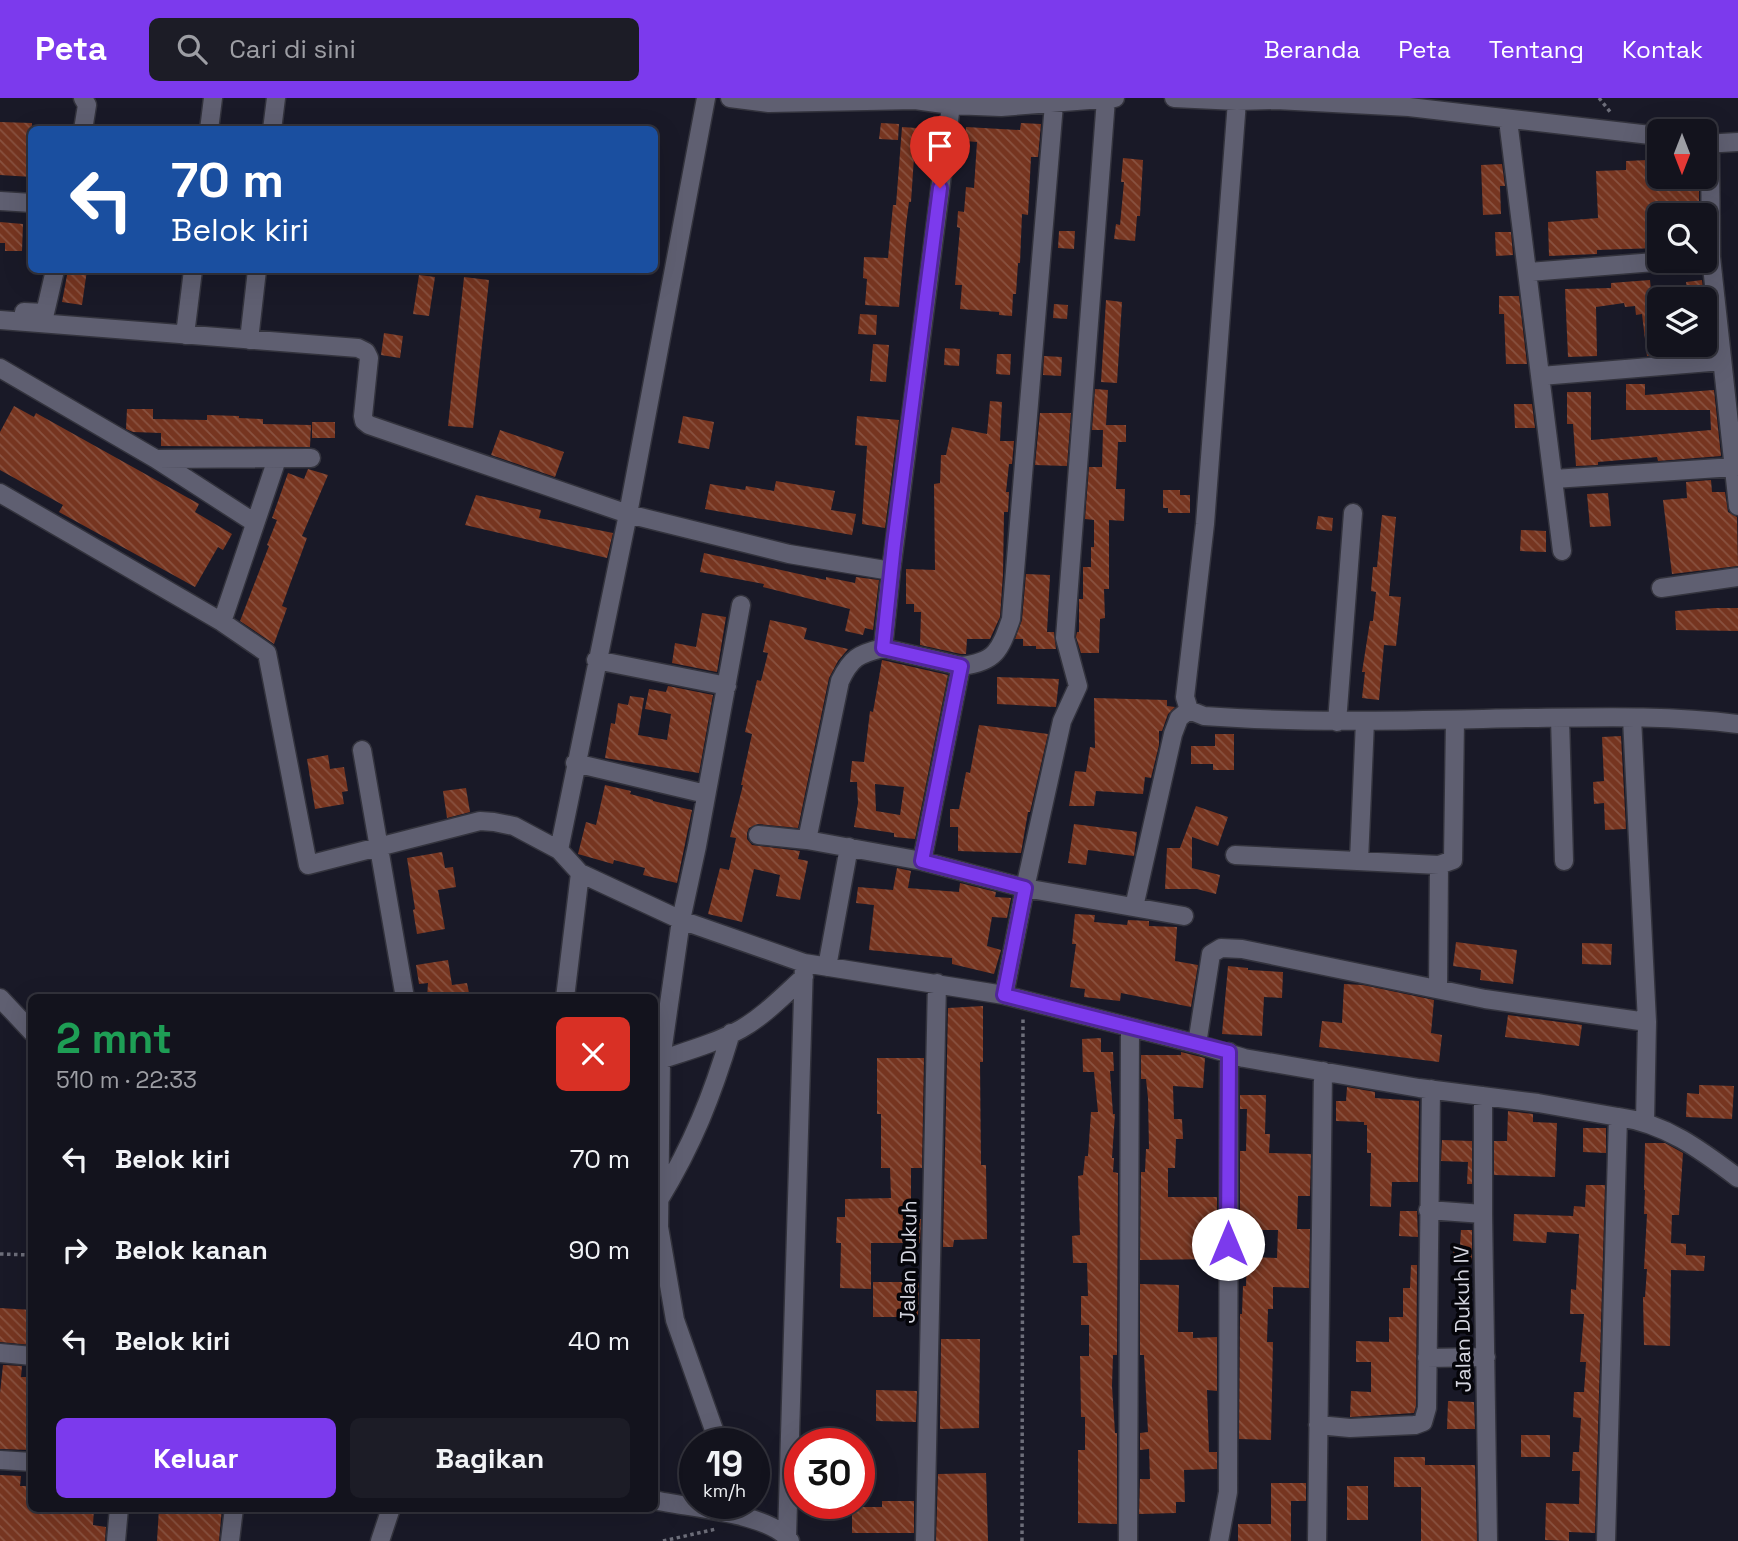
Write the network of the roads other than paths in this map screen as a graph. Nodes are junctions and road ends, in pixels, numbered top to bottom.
1 (83, 98) edge
2 (213, 98) edge
3 (276, 98) edge
4 (706, 98) edge
5 (730, 98) edge
6 (1174, 98) edge
7 (915, 99) edge
8 (1110, 99) edge
9 (1276, 99) edge
10 (770, 100) edge
11 (1237, 101) junction
12 (1410, 102) edge
13 (1054, 104) junction
14 (951, 105) junction
15 (1508, 120) junction
16 (84, 126) edge
17 (210, 126) edge
18 (272, 126) edge
19 (1647, 135) edge
20 (1738, 142) edge
21 (1717, 143) edge
22 (0, 201) edge
23 (28, 203) edge
24 (1647, 263) edge
25 (1529, 272) junction
26 (54, 273) edge
27 (193, 273) edge
28 (257, 273) edge
29 (1710, 273) edge
30 (0, 311) edge
31 (0, 320) edge
32 (185, 335) junction
33 (249, 340) junction
34 (1722, 361) junction
35 (0, 368) edge
36 (1541, 376) junction
37 (1734, 437) edge
38 (311, 458) dead end
39 (156, 459) junction
40 (277, 459) junction
41 (1734, 467) junction
42 (1554, 479) junction
43 (0, 493) edge
44 (1738, 506) edge
45 (1353, 513) dead end
46 (628, 514) junction
47 (255, 523) junction
48 (1562, 551) dead end
49 (891, 571) junction
50 (1738, 577) edge
51 (1661, 588) dead end
52 (741, 605) dead end
53 (222, 622) junction
54 (883, 648) junction
55 (596, 660) junction
56 (961, 666) junction
57 (727, 686) junction
58 (1189, 710) junction
59 (1560, 718) junction
60 (1632, 718) junction
61 (1454, 720) junction
62 (1365, 721) junction
63 (1337, 722) junction
64 (1738, 724) edge
65 (362, 750) dead end
66 (575, 763) junction
67 (706, 794) junction
68 (758, 835) dead end
69 (807, 840) junction
70 (849, 847) junction
71 (379, 848) junction
72 (559, 850) junction
73 (1235, 855) dead end
74 (922, 861) junction
75 (1359, 861) junction
76 (1564, 861) dead end
77 (1439, 865) junction
78 (580, 873) junction
79 (1025, 888) junction
80 (1134, 907) junction
81 (1184, 916) dead end
82 (681, 920) junction
83 (827, 967) junction
84 (804, 970) junction
85 (937, 984) junction
86 (1438, 989) junction
87 (404, 994) edge
88 (565, 994) edge
89 (1004, 995) junction
90 (0, 998) edge
91 (1647, 1023) junction
92 (28, 1028) edge
93 (1130, 1028) junction
94 (731, 1033) junction
95 (1197, 1044) junction
96 (1229, 1052) junction
97 (658, 1061) edge
98 (1323, 1071) junction
99 (1432, 1088) junction
100 (1483, 1096) junction
101 (1618, 1117) junction
102 (1645, 1122) junction
103 (1738, 1178) edge
104 (659, 1200) junction
105 (1428, 1210) junction
106 (1483, 1214) junction
107 (0, 1353) edge
108 (28, 1356) edge
109 (1486, 1357) junction
110 (1427, 1358) junction
111 (1318, 1425) junction
112 (713, 1428) edge
113 (0, 1460) edge
114 (28, 1462) edge
115 (658, 1500) edge
116 (679, 1503) edge
117 (119, 1512) edge
118 (234, 1512) edge
119 (390, 1512) edge
120 (759, 1519) edge
121 (788, 1539) edge
122 (117, 1541) edge
123 (230, 1541) edge
124 (380, 1541) edge
125 (925, 1541) edge
126 (1128, 1541) edge
127 (1219, 1541) edge
128 (1317, 1541) edge
129 (1488, 1541) edge
130 (1606, 1541) edge

1 - 16 street
2 - 17 street
3 - 18 street
4 - 46 street
5 - 10 street
6 - 11 street
7 - 10 street
7 - 14 street
8 - 13 street
8 - 79 street
9 - 11 street
9 - 12 street
11 - 58 street
12 - 15 street
13 - 14 street
13 - 56 street
14 - 49 street
15 - 19 street
15 - 25 street
20 - 21 street
22 - 23 street
24 - 25 street
25 - 36 street
26 - 30 street
27 - 32 street
28 - 33 street
29 - 34 street
31 - 32 street
32 - 33 street
33 - 46 street
34 - 36 street
34 - 37 street
35 - 39 street
36 - 42 street
37 - 41 street
38 - 40 street
39 - 40 street
39 - 47 street
40 - 47 street
41 - 42 street
41 - 44 street
42 - 48 street
43 - 53 street
45 - 63 street
46 - 49 street
46 - 55 street
47 - 53 street
49 - 54 street
50 - 51 street
52 - 57 street
53 - 71 street
54 - 56 street
54 - 69 street
55 - 57 street
55 - 66 street
56 - 74 street
57 - 67 street
58 - 63 street
58 - 80 street
59 - 60 street
59 - 61 street
59 - 76 street
60 - 64 street
60 - 91 street
61 - 62 street
61 - 77 street
62 - 63 street
62 - 75 street
65 - 71 street
66 - 67 street
66 - 72 street
67 - 82 street
68 - 69 street
69 - 70 street
70 - 74 street
70 - 83 street
71 - 72 street
71 - 87 street
72 - 78 street
73 - 75 street
74 - 79 street
75 - 77 street
77 - 86 street
78 - 82 street
78 - 88 street
79 - 80 street
79 - 89 street
80 - 81 street
82 - 84 street
82 - 97 street
83 - 84 street
83 - 85 street
84 - 94 street
84 - 121 street
85 - 89 street
85 - 125 street, Jalan Dukuh
86 - 91 street
86 - 95 street
89 - 93 street
90 - 92 street
91 - 102 street
93 - 95 street
93 - 126 street
94 - 97 street
94 - 104 street
95 - 96 street
96 - 98 street
96 - 127 street
97 - 104 street
98 - 99 street
98 - 111 street
99 - 100 street
99 - 105 street
100 - 101 street
100 - 106 street, Jalan Dukuh IV
101 - 102 street
101 - 130 street
102 - 103 street
104 - 112 street
105 - 106 street
105 - 110 street
106 - 109 street, Jalan Dukuh IV
107 - 108 street
109 - 110 street
109 - 129 street, Jalan Dukuh IV
110 - 111 street
111 - 128 street
113 - 114 street
115 - 116 street
117 - 122 street
118 - 123 street
119 - 124 street
120 - 121 street

